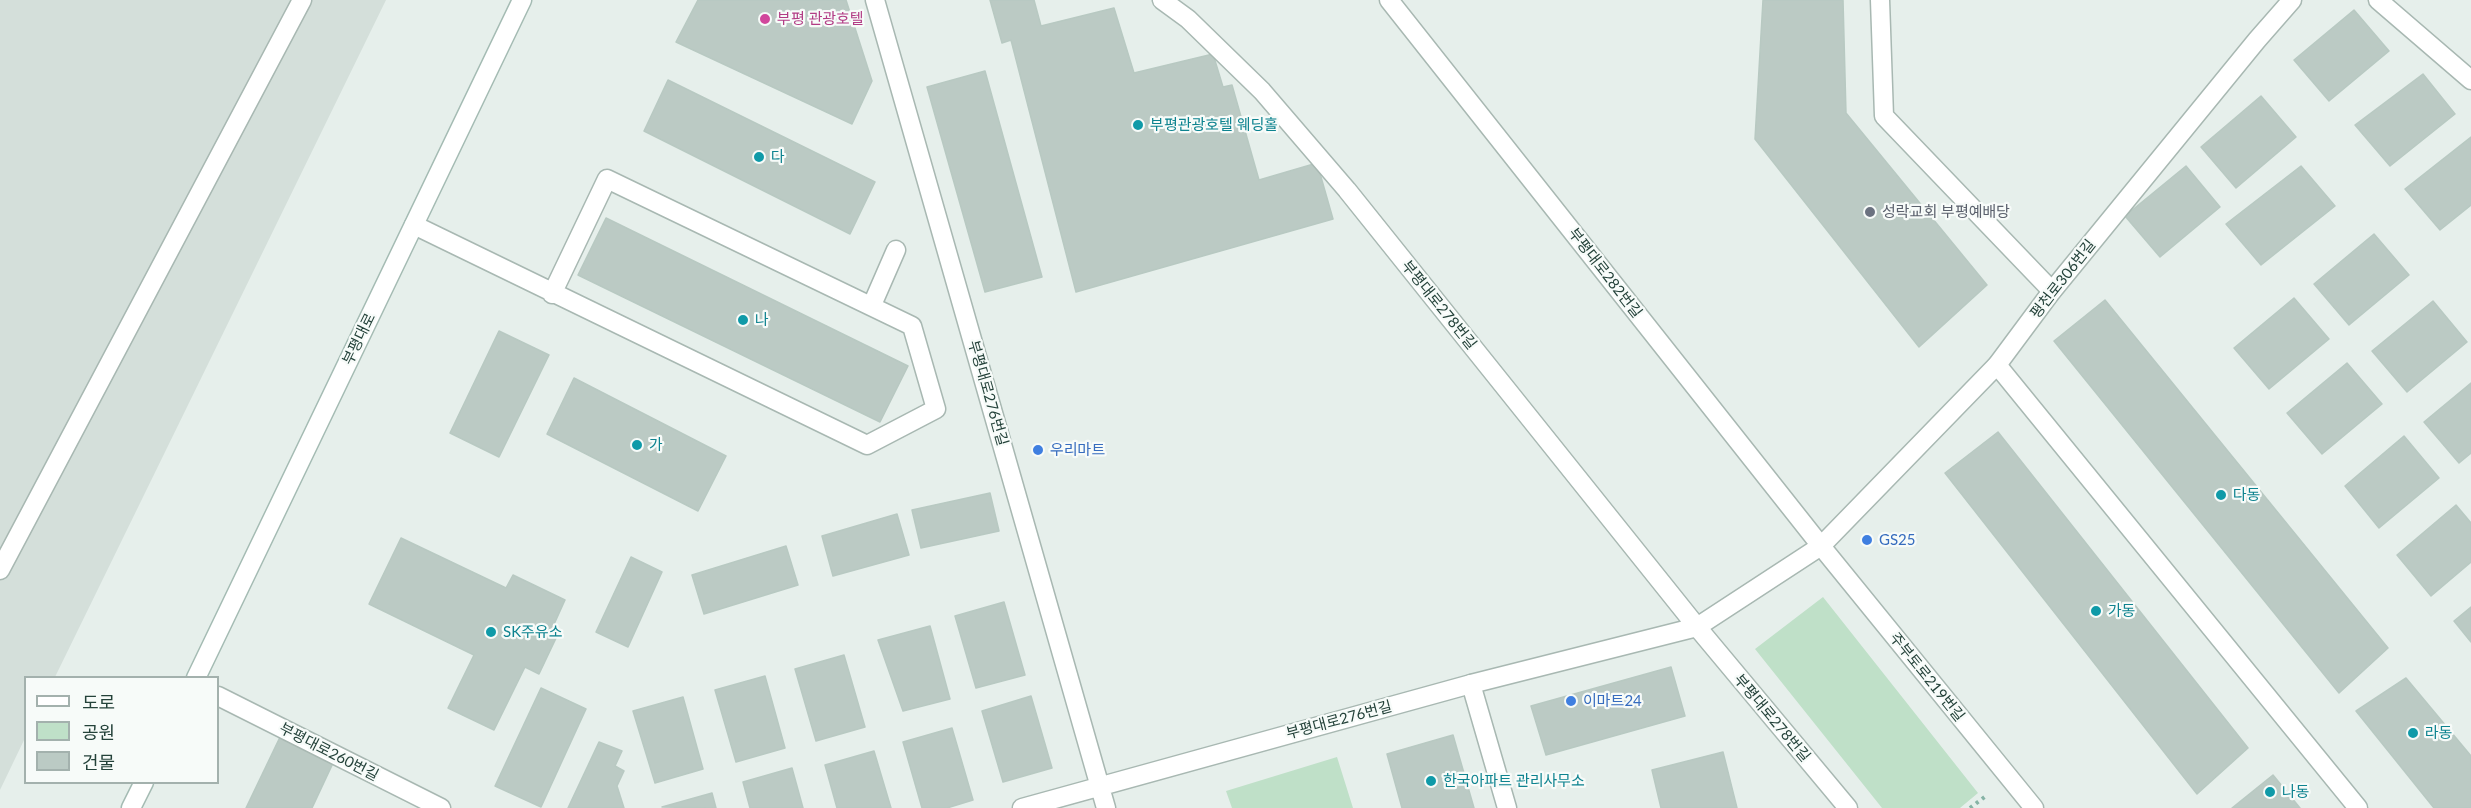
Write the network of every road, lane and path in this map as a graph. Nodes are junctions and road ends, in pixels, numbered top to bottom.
1 (302, 0) edge
2 (522, 0) edge
3 (875, 0) edge
4 (1162, 0) edge
5 (1389, 0) edge
6 (1880, 0) edge
7 (2292, 0) edge
8 (2378, 0) edge
9 (2471, 80) edge
10 (414, 225) junction
11 (896, 250) dead end
12 (2052, 291) junction
13 (552, 294) junction
14 (872, 305) junction
15 (1997, 365) junction
16 (1821, 546) junction
17 (0, 570) edge
18 (1697, 627) junction
19 (197, 676) edge
20 (1472, 684) junction
21 (219, 697) edge
22 (143, 784) edge
23 (1100, 786) junction
24 (131, 808) edge
25 (441, 808) edge
26 (1022, 808) edge
27 (1106, 808) edge
28 (1507, 808) edge
29 (1848, 808) edge
30 (2034, 808) edge
31 (2358, 808) edge

1 - 17 street
2 - 10 street, 부평대로
3 - 23 street, 부평대로276번길
4 - 18 street, 부평대로278번길
5 - 16 street, 부평대로282번길
6 - 12 street
7 - 12 street, 평천로306번길
8 - 9 street
10 - 13 street
10 - 19 street, 부평대로
11 - 14 street
12 - 15 street, 평천로306번길
13 - 14 street
13 - 14 street
15 - 16 street, 평천로306번길
15 - 31 street
16 - 18 street, 평천로306번길
16 - 30 street, 주부토로219번길
18 - 20 street
18 - 29 street, 부평대로278번길
20 - 23 street, 부평대로276번길
20 - 28 street
21 - 25 street, 부평대로260번길
22 - 24 street
23 - 26 street
23 - 27 street, 부평대로276번길

